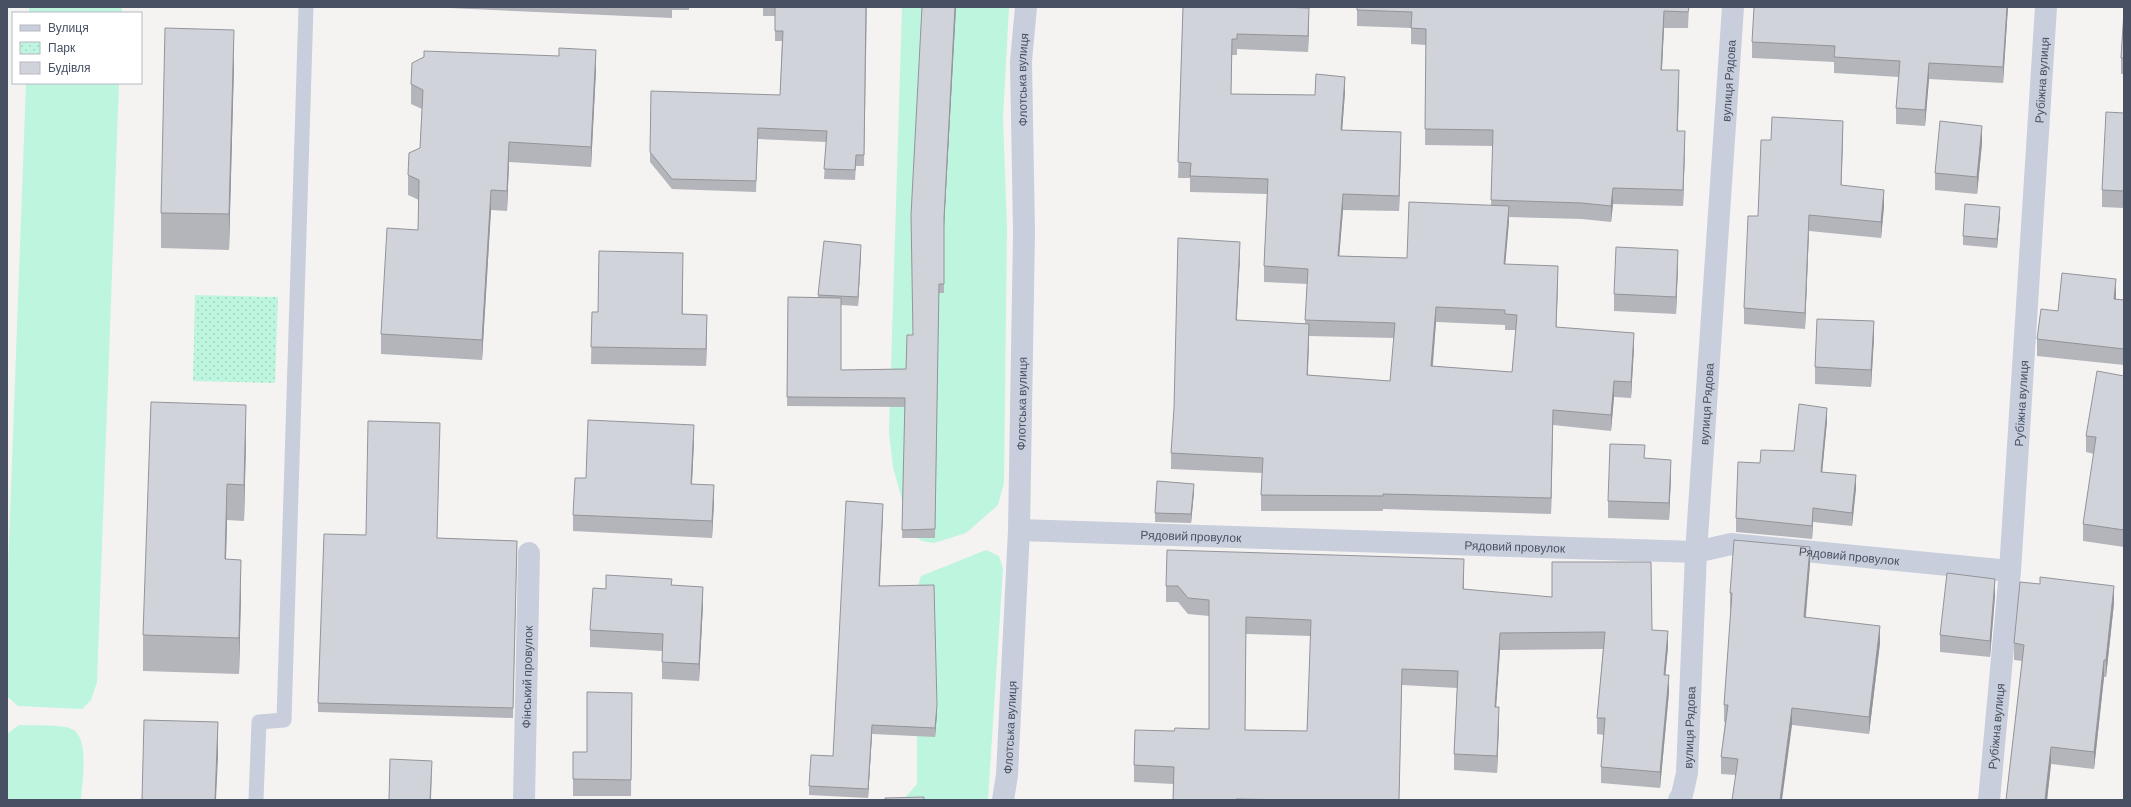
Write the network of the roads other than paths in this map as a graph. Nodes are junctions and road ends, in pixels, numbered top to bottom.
1 (306, 7) edge
2 (1026, 7) edge
3 (1733, 7) edge
4 (2046, 7) edge
5 (1019, 530) junction
6 (1696, 552) junction
7 (529, 553) dead end
8 (2010, 570) junction
9 (256, 800) edge
10 (524, 800) edge
11 (1003, 800) edge
12 (1679, 800) edge
13 (1989, 800) edge

1 - 9 lane
2 - 5 street, Флотська вулиця
3 - 6 street, вулиця Рядова
4 - 8 street, Рубіжна вулиця
5 - 6 street, Рядовий провулок
5 - 11 street, Флотська вулиця
6 - 8 street, Рядовий провулок
6 - 12 street, вулиця Рядова
7 - 10 street, Фінський провулок
8 - 13 street, Рубіжна вулиця

